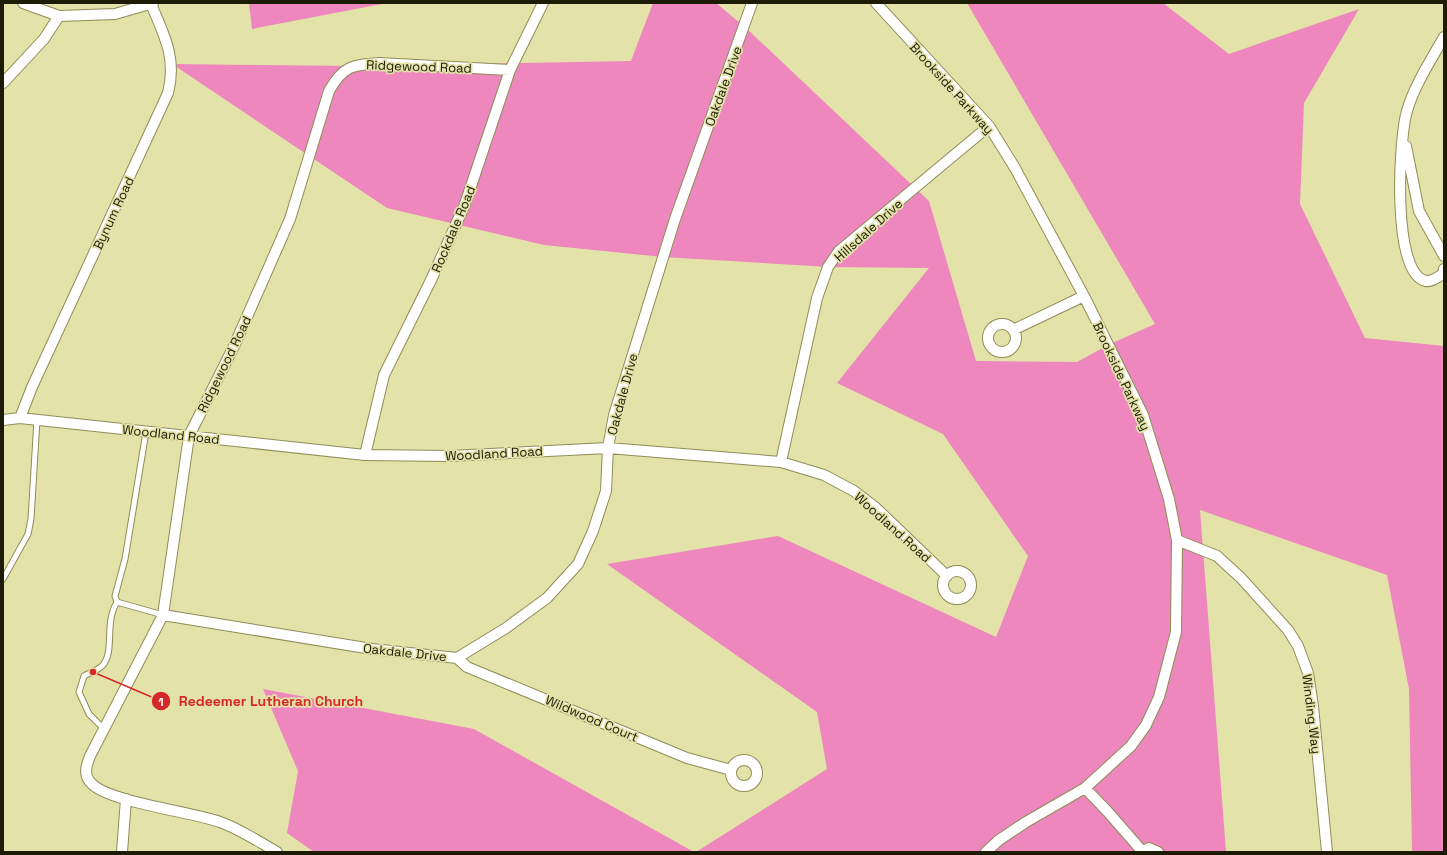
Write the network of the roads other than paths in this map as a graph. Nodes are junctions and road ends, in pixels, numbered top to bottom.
1 (22, 3) edge
2 (543, 3) edge
3 (752, 3) edge
4 (876, 3) edge
5 (152, 4) edge
6 (58, 16) junction
7 (1444, 38) edge
8 (510, 70) junction
9 (3, 83) edge
10 (989, 126) junction
11 (1404, 136) junction
12 (1444, 256) edge
13 (1444, 269) edge
14 (1084, 296) junction
15 (1013, 330) dead end
16 (20, 418) junction
17 (3, 420) edge
18 (37, 420) junction
19 (146, 432) junction
20 (189, 436) junction
21 (608, 448) junction
22 (365, 455) junction
23 (781, 462) junction
24 (1177, 540) junction
25 (947, 576) dead end
26 (3, 579) edge
27 (117, 602) junction
28 (163, 615) junction
29 (457, 658) junction
30 (104, 729) junction
31 (731, 770) dead end
32 (1084, 788) junction
33 (126, 799) junction
34 (122, 852) edge
35 (277, 852) edge
36 (986, 852) edge
37 (1141, 852) edge
38 (1158, 852) edge
39 (1327, 852) edge

1 - 6 street
2 - 8 street, Rockdale Road
3 - 21 street, Oakdale Drive
4 - 10 street, Brookside Parkway
5 - 6 street
5 - 16 street, Bynum Road
6 - 9 street
7 - 11 street
8 - 20 street, Ridgewood Road
8 - 22 street, Rockdale Road
10 - 14 street, Brookside Parkway
10 - 23 street, Hillsdale Drive
11 - 12 street
11 - 13 street
14 - 15 street
14 - 24 street, Brookside Parkway
16 - 17 street, Woodland Road
16 - 18 street, Woodland Road
18 - 19 street, Woodland Road
18 - 26 lane
19 - 20 street, Woodland Road
19 - 27 lane
20 - 22 street, Woodland Road
20 - 28 street, Ridgewood Road
21 - 22 street, Woodland Road
21 - 23 street, Woodland Road
21 - 29 street, Oakdale Drive
23 - 25 street, Woodland Road
24 - 32 street, Brookside Parkway
24 - 39 street, Winding Way
27 - 28 lane
27 - 30 lane
28 - 29 street, Oakdale Drive
28 - 30 street, Ridgewood Road
29 - 31 street, Wildwood Court
30 - 33 street, Ridgewood Road
32 - 36 street, Brookside Parkway
32 - 37 street
33 - 34 street
33 - 35 street
37 - 38 street

